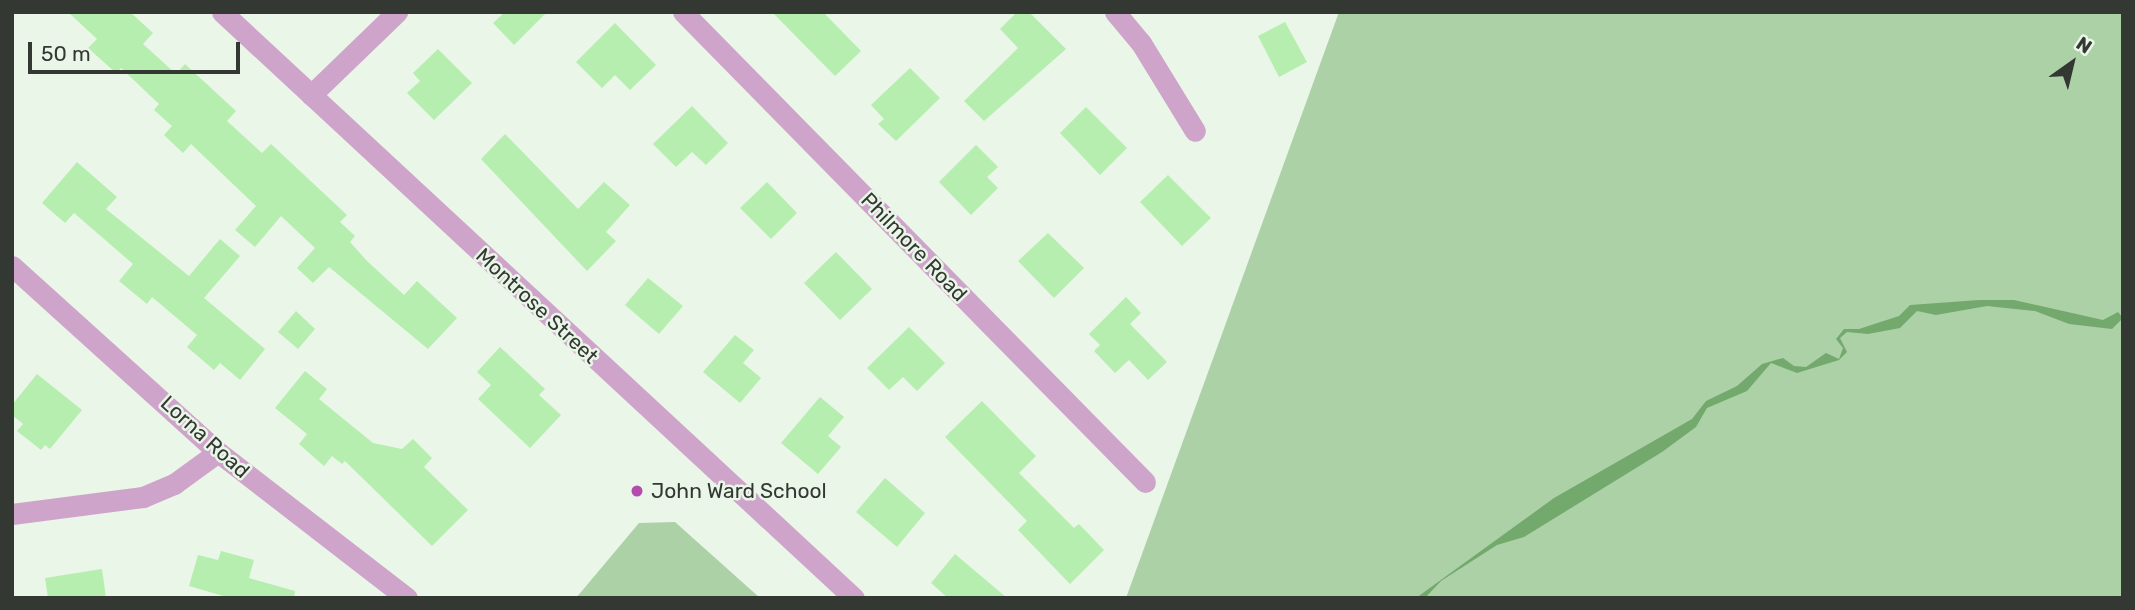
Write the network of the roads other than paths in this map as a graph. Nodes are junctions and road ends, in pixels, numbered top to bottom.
1 (222, 12) edge
2 (397, 12) edge
3 (683, 12) edge
4 (1115, 12) edge
5 (311, 95) junction
6 (1195, 131) dead end
7 (12, 266) edge
8 (218, 452) junction
9 (1145, 482) dead end
10 (12, 514) edge
11 (407, 598) edge
12 (854, 598) edge

1 - 5 street, Montrose Street
2 - 5 street
3 - 9 street, Philmore Road
4 - 6 street
5 - 12 street, Montrose Street
7 - 8 street, Lorna Road
8 - 10 street
8 - 11 street, Lorna Road

